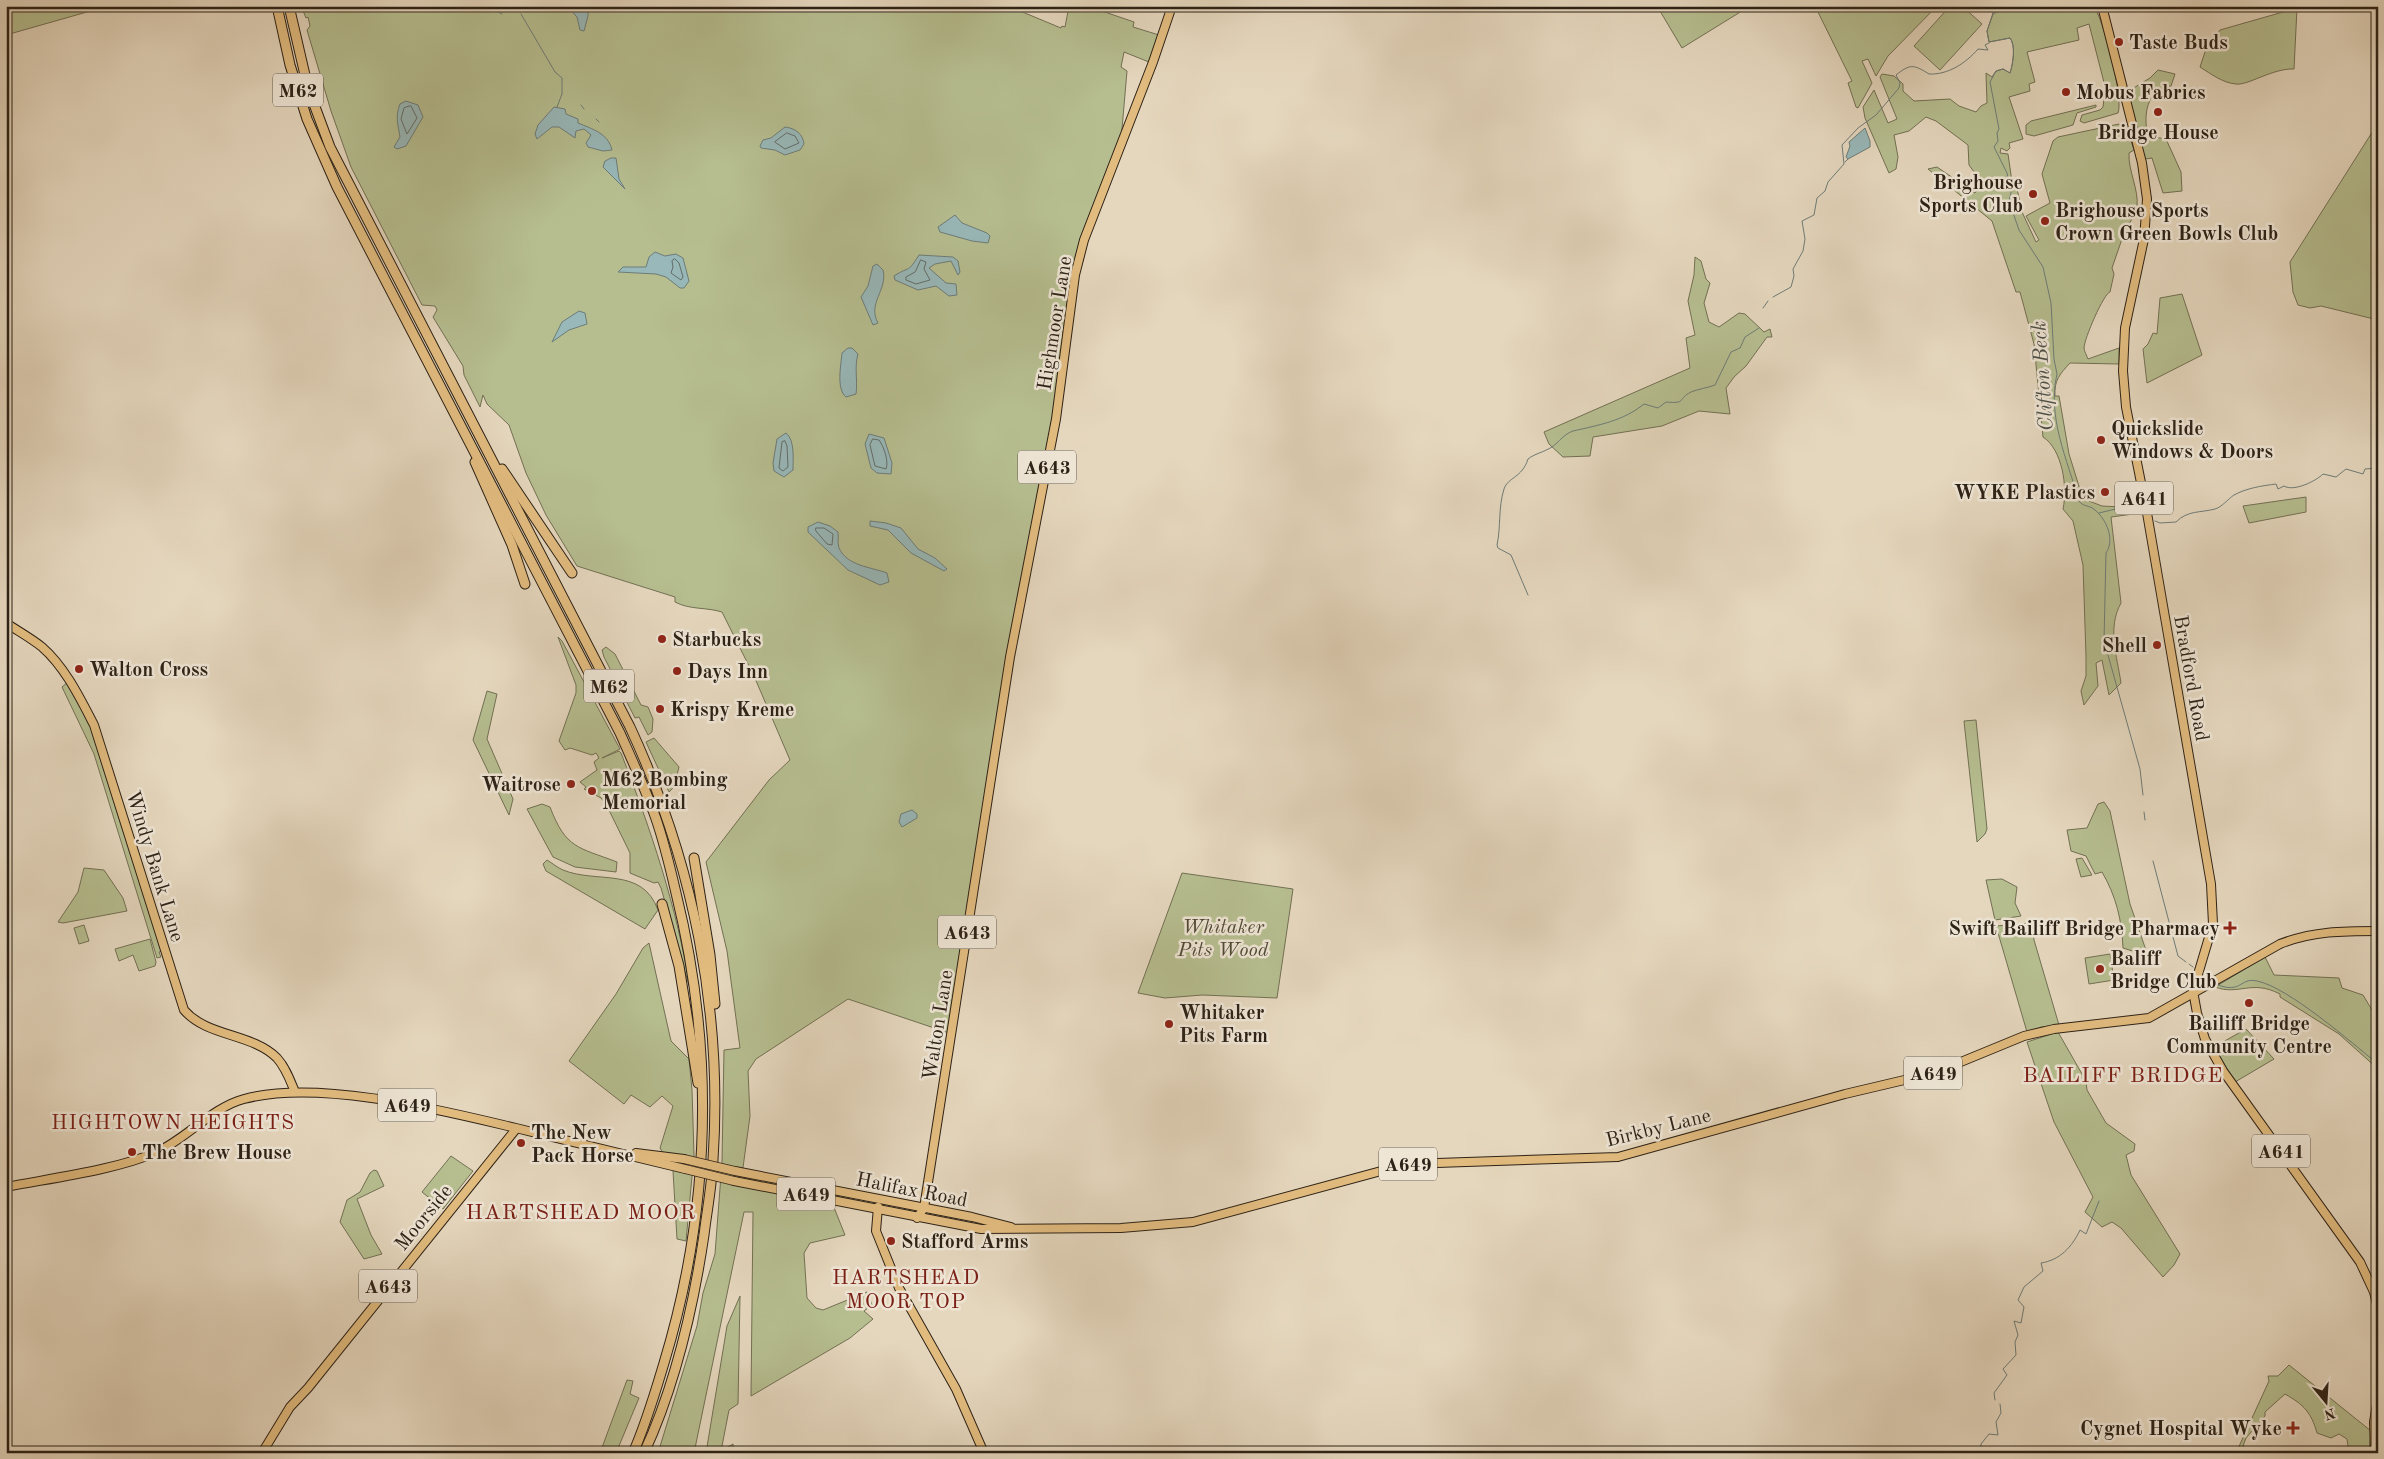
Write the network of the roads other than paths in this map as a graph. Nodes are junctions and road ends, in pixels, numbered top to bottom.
1 (276, 6) edge
2 (289, 6) edge
3 (1172, 6) edge
4 (2102, 6) edge
5 (460, 423) junction
6 (472, 423) junction
7 (572, 574) dead end
8 (525, 584) dead end
9 (6, 623) edge
10 (1010, 657) joint
11 (694, 858) dead end
12 (662, 904) dead end
13 (2378, 931) edge
14 (2199, 969) junction
15 (2214, 980) junction
16 (2193, 991) junction
17 (714, 1052) junction
18 (295, 1092) junction
19 (703, 1125) junction
20 (516, 1129) junction
21 (609, 1150) junction
22 (6, 1187) edge
23 (879, 1200) junction
24 (924, 1208) junction
25 (878, 1210) junction
26 (917, 1218) junction
27 (1205, 1220) joint
28 (954, 1225) junction
29 (1023, 1230) junction
30 (2378, 1308) edge
31 (2378, 1398) edge
32 (264, 1450) edge
33 (633, 1453) edge
34 (644, 1453) edge
35 (984, 1453) edge
36 (2374, 1453) edge

1 - 5 highway, M62
2 - 6 highway, M62
3 - 10 main road, Highmoor Lane / A643
4 - 14 main road, Bradford Road / A641
5 - 8 highway
5 - 19 highway, M62
6 - 7 highway
6 - 17 highway, M62
9 - 18 main road, Windy Bank Lane
10 - 24 main road, Walton Lane / A643
11 - 17 highway
12 - 19 highway
13 - 15 main road, A649
14 - 15 main road
14 - 16 main road, Bradford Road / A641
15 - 16 main road, A649
16 - 27 main road, Birkby Lane / A649
16 - 30 main road, Bradford Road / A641
17 - 34 highway, M62
18 - 20 main road, A649
18 - 22 main road, A649
19 - 33 highway, M62
20 - 21 main road, A649
20 - 32 main road, Moorside / A643
21 - 23 main road, Halifax Road / A649, bridge
21 - 25 main road, Halifax Road / A649, bridge
23 - 24 main road, Halifax Road / A649
23 - 25 main road
24 - 26 main road, Walton Lane / A643
24 - 28 main road
24 - 29 main road, Halifax Road / A649
25 - 26 main road, Halifax Road / A649
25 - 35 main road
26 - 28 main road, Halifax Road / A649
27 - 29 main road, Halifax Road / A649
28 - 29 main road, Halifax Road / A649
31 - 36 main road

